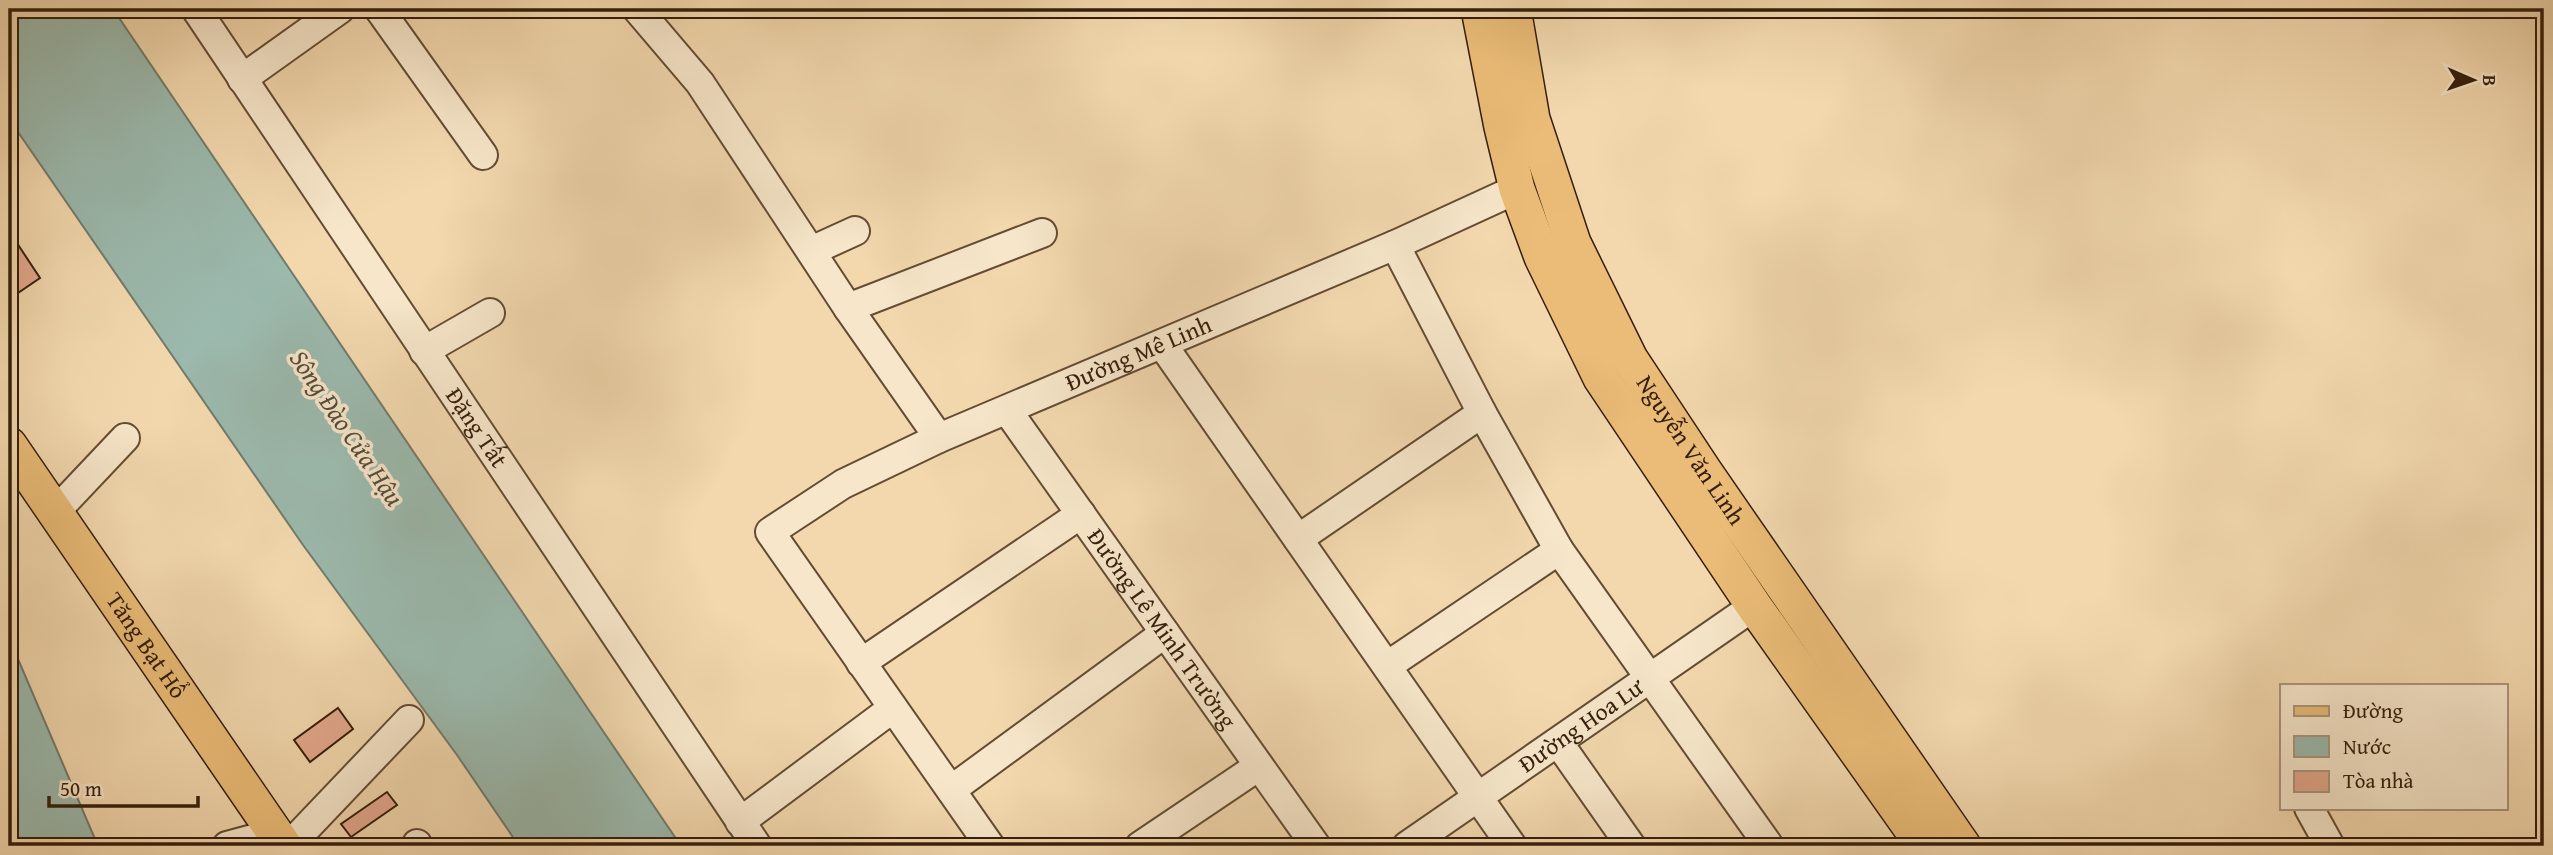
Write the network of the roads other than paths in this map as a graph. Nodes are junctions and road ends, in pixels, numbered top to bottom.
1 (196, 9) edge
2 (340, 9) edge
3 (379, 9) edge
4 (637, 9) edge
5 (1479, 9) edge
6 (1513, 9) edge
7 (242, 79) junction
8 (484, 155) dead end
9 (1517, 189) junction
10 (855, 231) dead end
11 (1042, 233) dead end
12 (1395, 245) junction
13 (811, 251) junction
14 (848, 308) junction
15 (490, 313) dead end
16 (1162, 344) junction
17 (424, 351) junction
18 (1007, 410) junction
19 (1482, 412) junction
20 (125, 438) dead end
21 (939, 438) junction
22 (9, 445) edge
23 (55, 512) junction
24 (1081, 514) junction
25 (1737, 520) junction
26 (1298, 539) junction
27 (1709, 539) junction
28 (1559, 550) junction
29 (1754, 606) junction
30 (1165, 633) junction
31 (861, 663) junction
32 (1387, 666) junction
33 (1649, 679) junction
34 (893, 708) junction
35 (409, 720) dead end
36 (1558, 742) junction
37 (1259, 766) junction
38 (951, 790) junction
39 (1478, 797) junction
40 (2310, 810) edge
41 (740, 822) junction
42 (282, 842) edge
43 (227, 846) edge
44 (757, 846) edge
45 (990, 846) edge
46 (1140, 846) edge
47 (1316, 846) edge
48 (1407, 846) edge
49 (1512, 846) edge
50 (1631, 846) edge
51 (1769, 846) edge
52 (1924, 846) edge
53 (1963, 846) edge
54 (2330, 846) edge

1 - 7 street, Đặng Tất
2 - 7 street
3 - 8 street
4 - 13 street
5 - 9 main road, Nguyễn Văn Linh
6 - 25 main road, Nguyễn Văn Linh
7 - 17 street, Đặng Tất
9 - 12 street, Đường Mê Linh
9 - 27 main road, Nguyễn Văn Linh
10 - 13 street
11 - 14 street
12 - 16 street, Đường Mê Linh
12 - 19 street
13 - 14 street
14 - 21 street
15 - 17 street
16 - 18 street, Đường Mê Linh
16 - 26 street
17 - 41 street, Đặng Tất
18 - 21 street, Đường Mê Linh
18 - 24 street, Đường Lê Minh Trường
19 - 26 street
19 - 28 street
20 - 23 street
21 - 31 street, Đường Mê Linh
22 - 23 main road, Tăng Bạt Hổ
23 - 42 main road, Tăng Bạt Hổ
24 - 30 street, Đường Lê Minh Trường
24 - 31 street
25 - 27 main road
25 - 53 main road, Nguyễn Văn Linh
26 - 32 street
27 - 29 main road, Nguyễn Văn Linh
28 - 32 street
28 - 33 street
29 - 33 street, Đường Hoa Lư
29 - 52 main road, Nguyễn Văn Linh
30 - 37 street, Đường Lê Minh Trường
30 - 38 street
31 - 34 street
32 - 39 street
33 - 36 street, Đường Hoa Lư
33 - 51 street
34 - 38 street
34 - 41 street
35 - 42 street
36 - 39 street, Đường Hoa Lư
36 - 50 street
37 - 46 street
37 - 47 street, Đường Lê Minh Trường
38 - 45 street
39 - 48 street, Đường Hoa Lư
39 - 49 street
40 - 54 street
41 - 44 street, Đặng Tất
42 - 43 street

